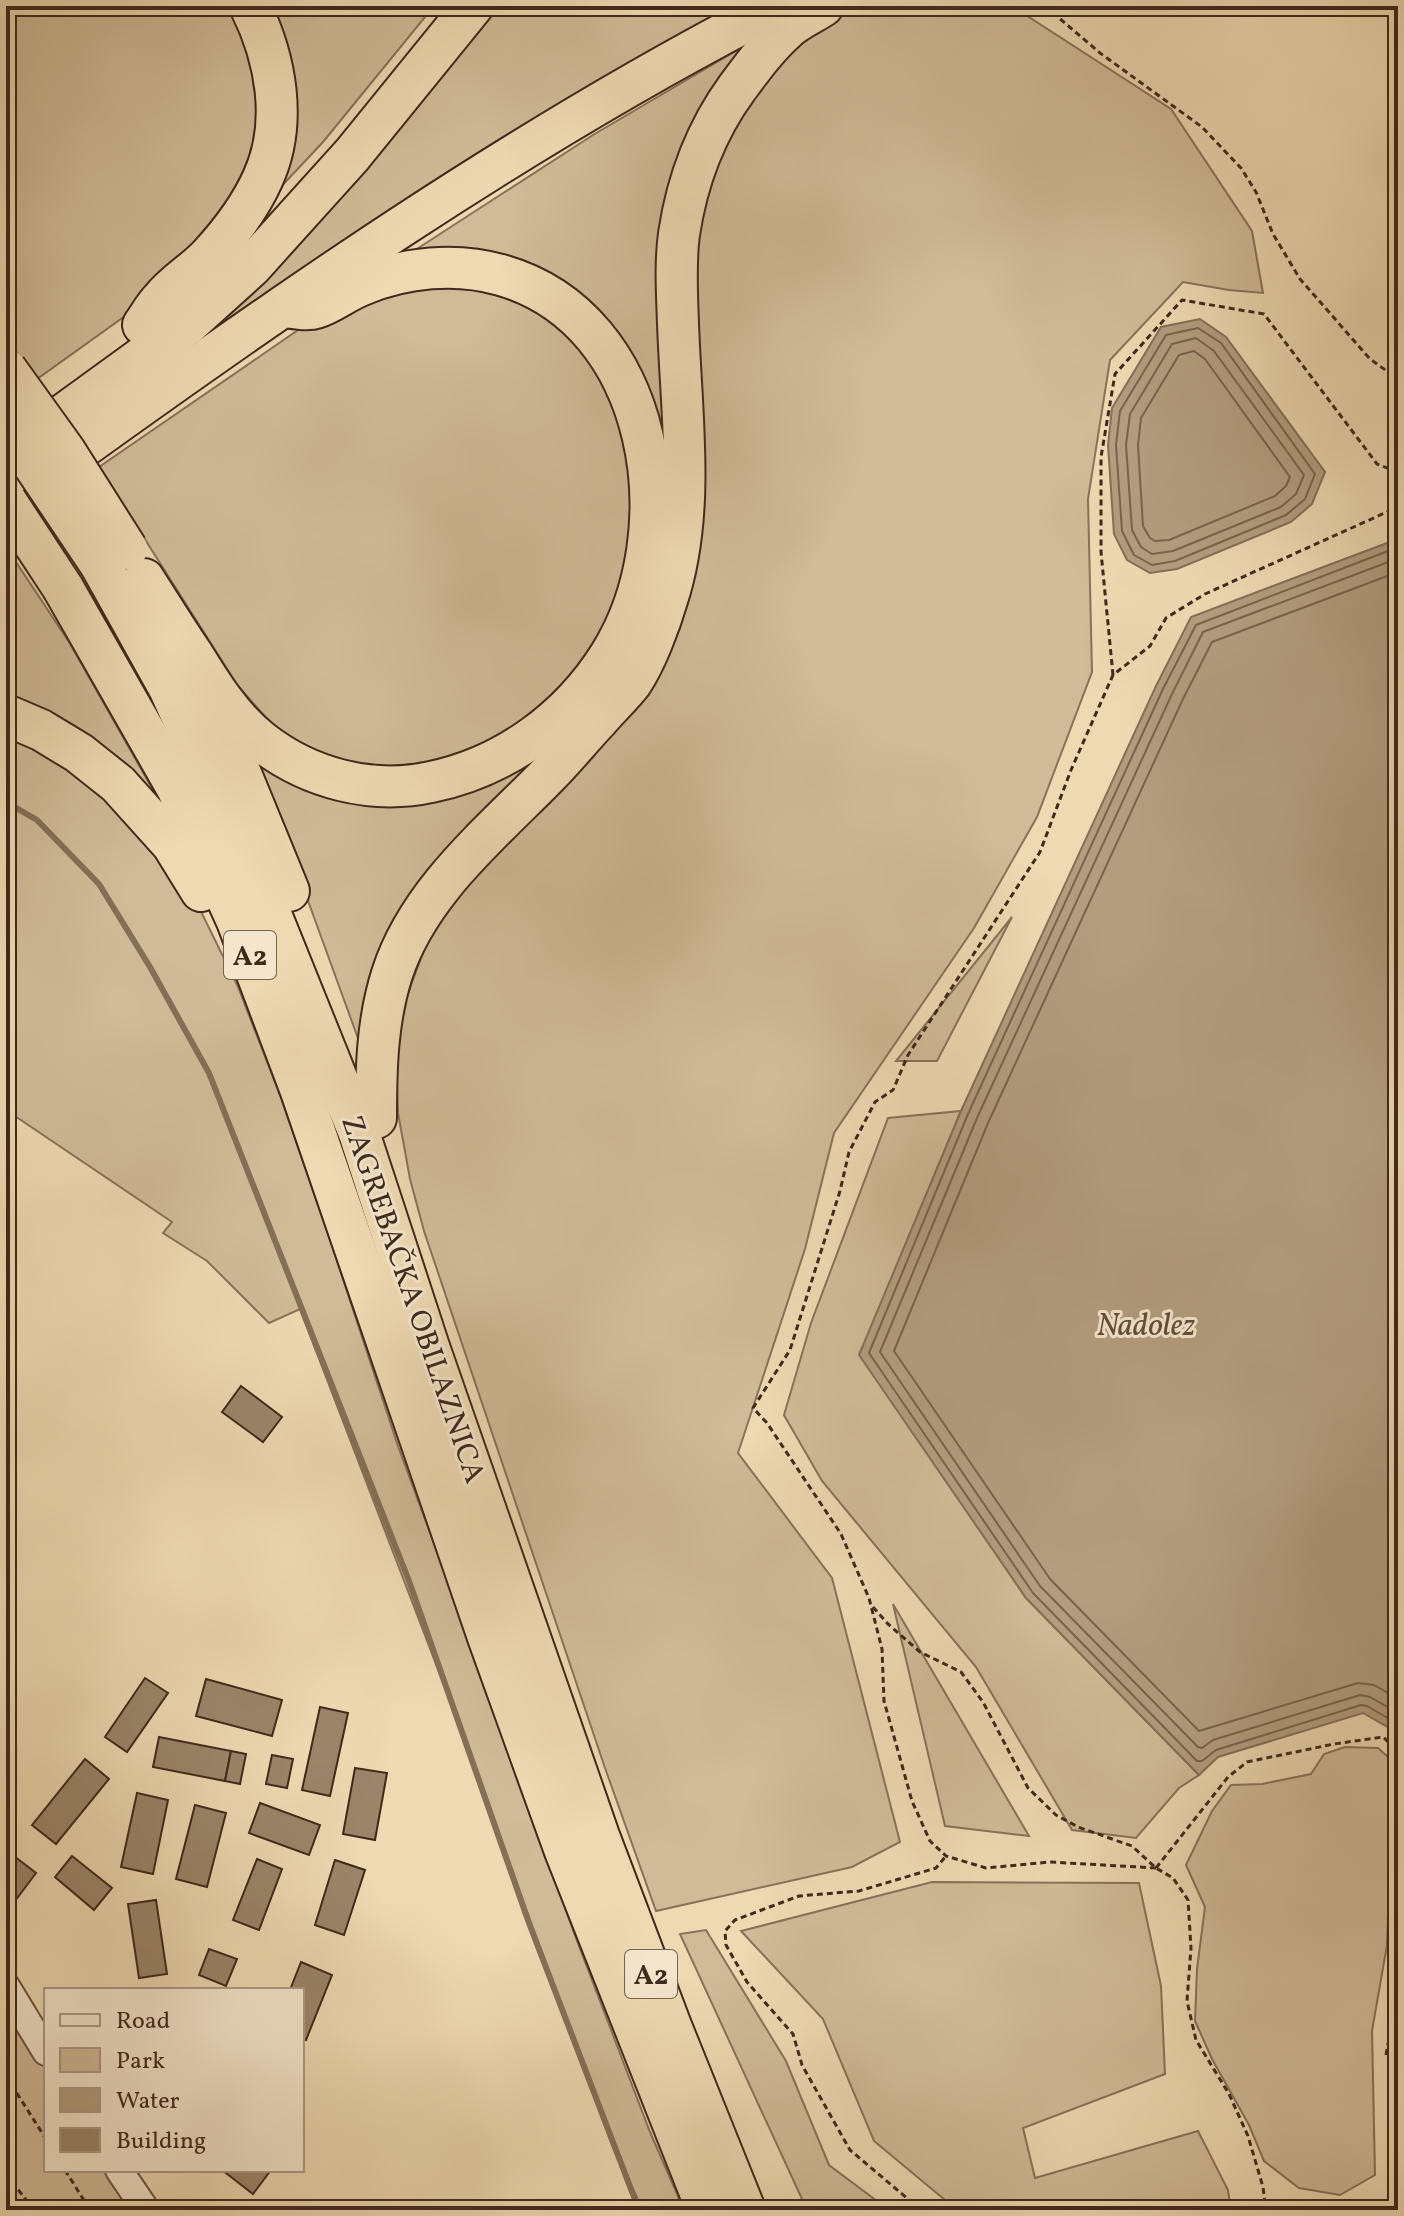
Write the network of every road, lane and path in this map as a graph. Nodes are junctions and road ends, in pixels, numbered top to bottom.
1 (250, 6) edge
2 (473, 6) edge
3 (776, 6) edge
4 (823, 6) edge
5 (1045, 6) edge
6 (409, 86) junction
7 (284, 307) junction
8 (143, 325) junction
9 (6, 369) edge
10 (1398, 379) edge
11 (6, 425) edge
12 (6, 456) edge
13 (1398, 472) edge
14 (6, 502) edge
15 (1398, 507) edge
16 (124, 564) junction
17 (1113, 675) junction
18 (6, 715) edge
19 (376, 1118) junction
20 (351, 1234) junction
21 (429, 1347) junction
22 (870, 1605) junction
23 (1398, 1751) edge
24 (946, 1856) junction
25 (1156, 1868) junction
26 (6, 1986) edge
27 (1398, 1989) edge
28 (44, 2049) edge
29 (1386, 2055) dead end
30 (6, 2076) edge
31 (44, 2136) edge
32 (66, 2172) edge
33 (120, 2172) edge
34 (6, 2174) edge
35 (34, 2210) edge
36 (90, 2210) edge
37 (146, 2210) edge
38 (707, 2210) edge
39 (745, 2210) edge
40 (921, 2210) edge
41 (1266, 2210) edge

1 - 8 highway
2 - 6 highway
3 - 7 highway
4 - 19 highway
5 - 10 path
6 - 8 highway
6 - 12 highway
7 - 14 highway
7 - 16 highway
8 - 11 highway
9 - 16 highway, bridge
11 - 16 highway, ZAGREBAČKA OBILAZNICA / A2, bridge
13 - 17 path
14 - 20 highway, ZAGREBAČKA OBILAZNICA / A2, bridge
15 - 17 path
16 - 19 highway
16 - 21 highway, ZAGREBAČKA OBILAZNICA / A2
17 - 22 path
18 - 20 highway
19 - 21 highway
20 - 38 highway, ZAGREBAČKA OBILAZNICA / A2
21 - 39 highway, ZAGREBAČKA OBILAZNICA / A2
22 - 24 path
22 - 25 path
23 - 25 path
24 - 25 path
24 - 40 path
25 - 41 path
26 - 28 lane
27 - 29 path
30 - 31 path
32 - 36 path
33 - 37 lane
34 - 35 path

